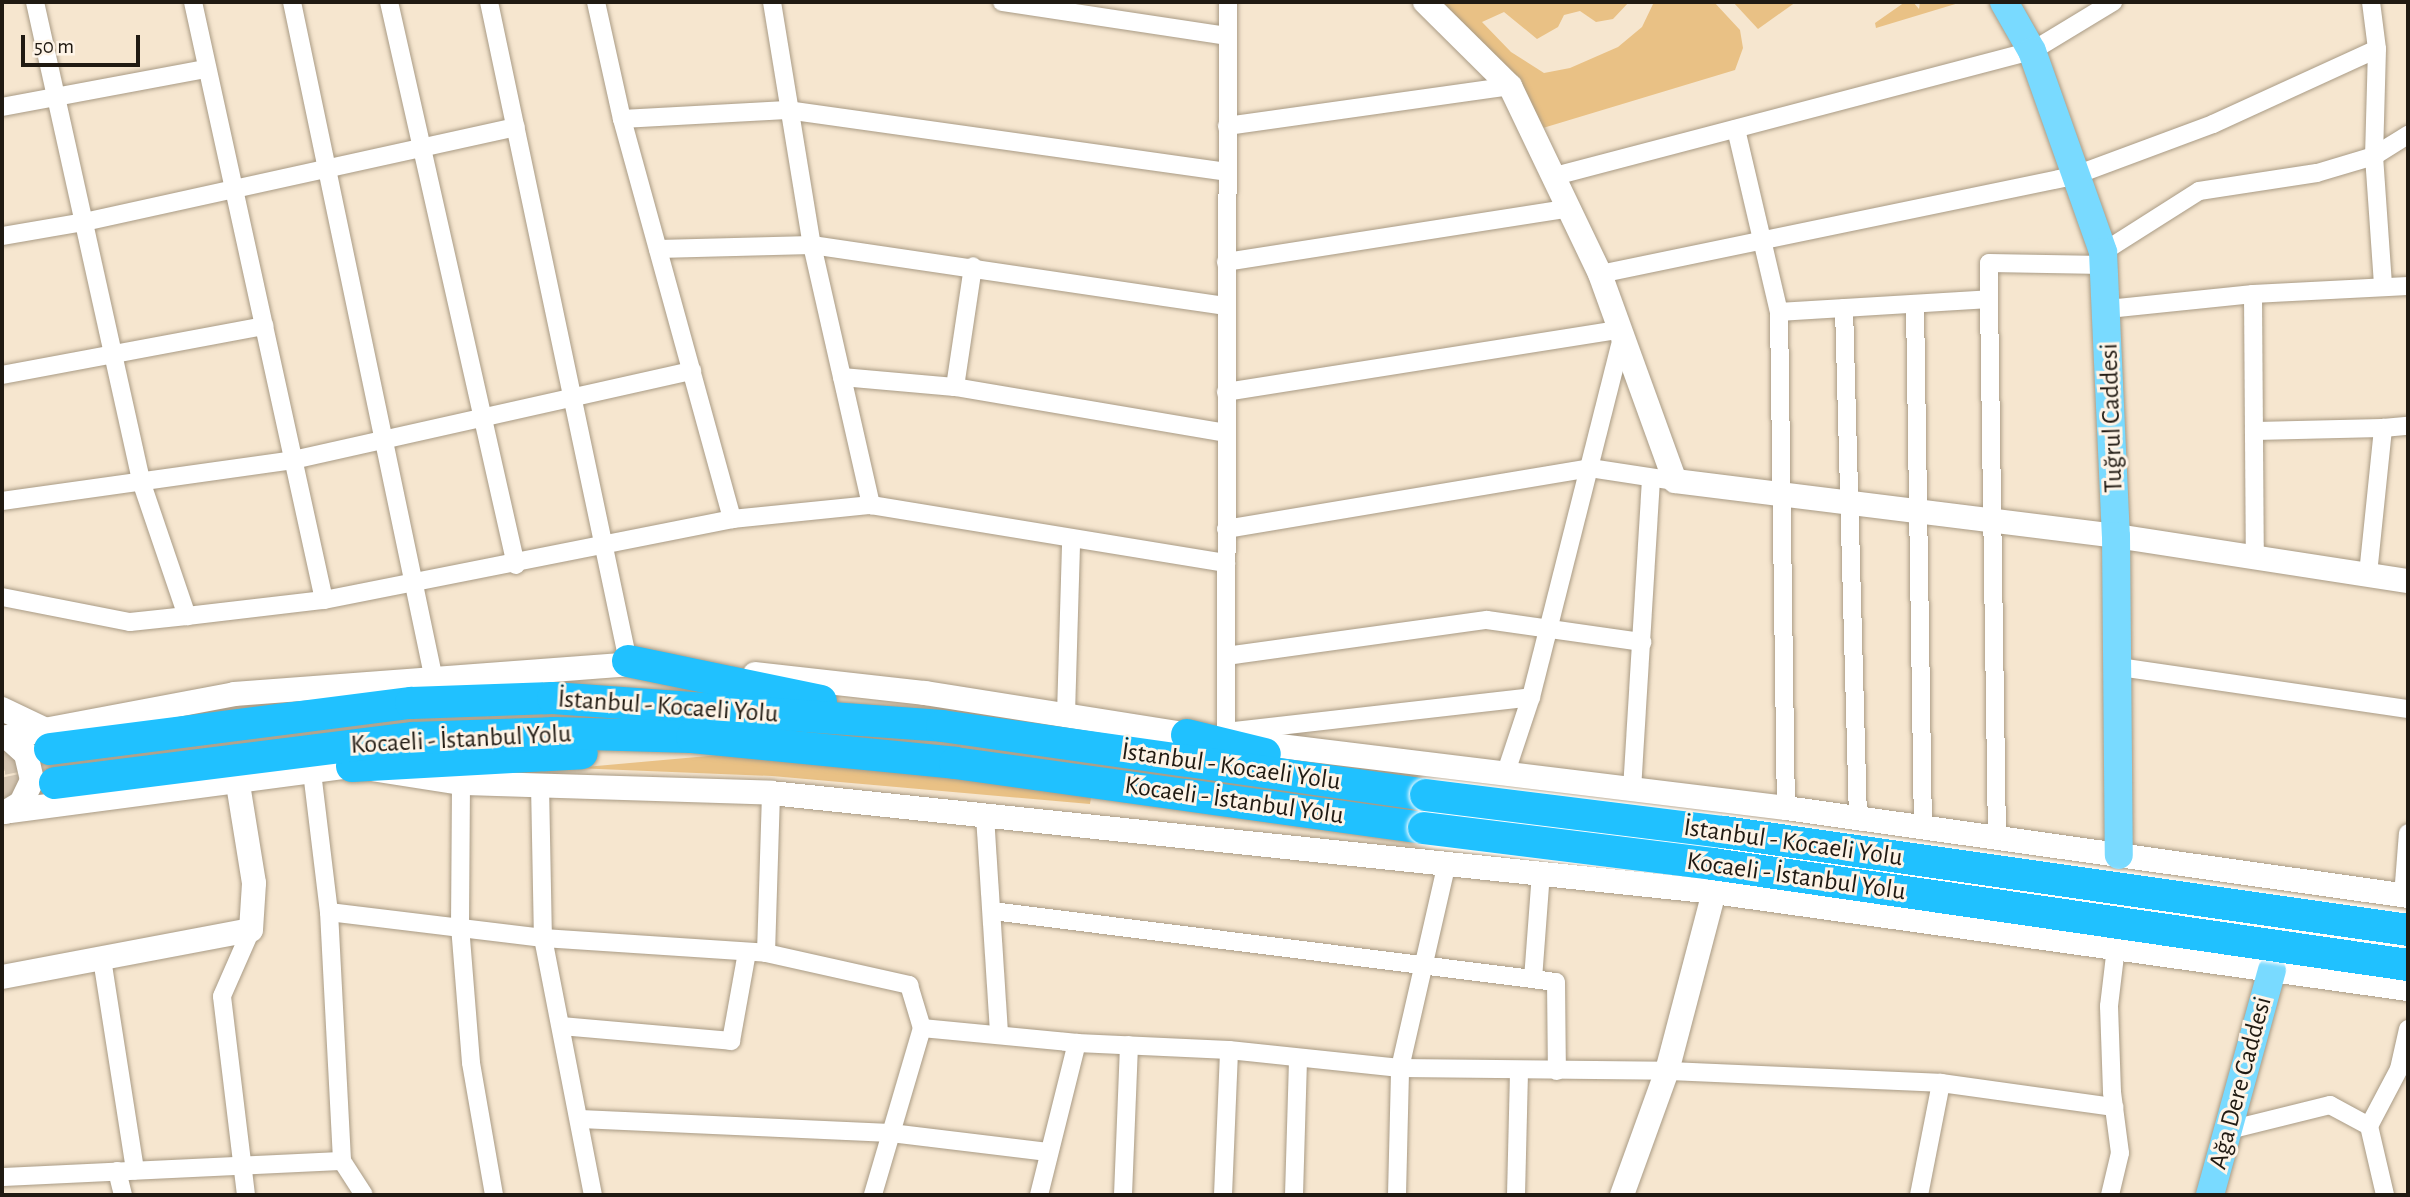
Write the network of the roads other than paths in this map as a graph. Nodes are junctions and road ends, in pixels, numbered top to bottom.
1 (36, 2) edge
2 (193, 2) edge
3 (292, 2) edge
4 (389, 2) edge
5 (489, 2) edge
6 (596, 2) edge
7 (772, 2) edge
8 (1002, 2) edge
9 (1228, 2) edge
10 (1425, 2) edge
11 (2004, 2) edge
12 (2113, 2) edge
13 (2377, 4) edge
14 (1227, 36) junction
15 (2377, 49) junction
16 (2032, 51) junction
17 (206, 69) junction
18 (1510, 86) junction
19 (57, 97) junction
20 (2, 107) edge
21 (787, 110) junction
22 (622, 119) junction
23 (1227, 126) junction
24 (516, 127) junction
25 (1736, 129) junction
26 (2408, 135) edge
27 (420, 149) junction
28 (2374, 156) junction
29 (327, 169) junction
30 (1227, 172) junction
31 (2076, 175) junction
32 (1555, 176) junction
33 (232, 190) junction
34 (1570, 208) junction
35 (84, 222) junction
36 (2, 236) edge
37 (1766, 239) junction
38 (812, 245) junction
39 (658, 249) junction
40 (2104, 259) junction
41 (1226, 261) junction
42 (973, 266) junction
43 (1600, 274) junction
44 (2383, 286) junction
45 (2408, 286) edge
46 (2253, 294) junction
47 (1989, 299) junction
48 (1915, 304) junction
49 (1225, 306) junction
50 (1844, 308) junction
51 (2108, 309) junction
52 (1779, 312) junction
53 (264, 326) junction
54 (1619, 336) junction
55 (114, 356) junction
56 (692, 371) junction
57 (2, 375) edge
58 (842, 377) junction
59 (955, 387) junction
60 (1227, 392) junction
61 (574, 397) junction
62 (482, 419) junction
63 (2408, 426) edge
64 (2383, 428) junction
65 (2254, 430) junction
66 (1227, 433) junction
67 (383, 440) junction
68 (293, 460) junction
69 (1590, 468) junction
70 (141, 481) junction
71 (1663, 481) junction
72 (1778, 494) junction
73 (2, 501) edge
74 (1850, 503) junction
75 (871, 505) junction
76 (1919, 512) junction
77 (732, 519) junction
78 (1990, 521) junction
79 (1226, 529) junction
80 (2116, 536) junction
81 (1071, 542) junction
82 (607, 546) junction
83 (2255, 557) junction
84 (1226, 563) junction
85 (516, 565) junction
86 (2368, 574) junction
87 (2408, 581) edge
88 (413, 583) junction
89 (2, 597) edge
90 (324, 600) junction
91 (187, 616) junction
92 (1549, 627) junction
93 (1642, 642) junction
94 (1226, 656) junction
95 (628, 662) junction
96 (2119, 667) junction
97 (434, 680) junction
98 (1531, 697) junction
99 (2, 709) edge
100 (2408, 709) edge
101 (1066, 714) junction
102 (942, 726) junction
103 (1187, 735) junction
104 (1226, 735) junction
105 (4, 737) edge
106 (47, 739) junction
107 (761, 743) junction
108 (352, 766) junction
109 (312, 772) junction
110 (1505, 775) junction
111 (237, 778) junction
112 (55, 783) tunnel mouth
113 (461, 783) junction
114 (540, 785) junction
115 (1632, 790) junction
116 (771, 793) junction
117 (1426, 795) junction
118 (1786, 808) junction
119 (6, 812) edge
120 (985, 816) junction
121 (1858, 819) junction
122 (1923, 828) junction
123 (2408, 833) edge
124 (1997, 838) junction
125 (2107, 853) junction
126 (1447, 862) junction
127 (1541, 872) junction
128 (1714, 892) junction
129 (2406, 896) edge
130 (993, 911) junction
131 (329, 912) junction
132 (460, 926) junction
133 (251, 930) junction
134 (2408, 930) edge
135 (543, 938) junction
136 (2091, 943) junction
137 (2116, 947) junction
138 (747, 952) junction
139 (766, 953) junction
140 (102, 959) junction
141 (1422, 963) junction
142 (2408, 965) edge
143 (2272, 970) junction
144 (2, 977) edge
145 (1533, 979) junction
146 (2408, 989) edge
147 (561, 1027) junction
148 (922, 1028) junction
149 (2408, 1029) edge
150 (999, 1034) junction
151 (1077, 1043) junction
152 (1129, 1045) junction
153 (1230, 1050) junction
154 (1298, 1058) junction
155 (1400, 1068) junction
156 (1519, 1071) junction
157 (1557, 1071) junction
158 (1667, 1071) junction
159 (1941, 1083) junction
160 (2114, 1107) junction
161 (580, 1119) junction
162 (2369, 1126) junction
163 (2229, 1130) junction
164 (891, 1133) junction
165 (1048, 1152) junction
166 (342, 1161) junction
167 (240, 1164) junction
168 (126, 1170) junction
169 (2, 1177) edge
170 (123, 1195) edge
171 (246, 1195) edge
172 (364, 1195) edge
173 (494, 1195) edge
174 (593, 1195) edge
175 (873, 1195) edge
176 (1039, 1195) edge
177 (1123, 1195) edge
178 (1223, 1195) edge
179 (1294, 1195) edge
180 (1397, 1195) edge
181 (1516, 1195) edge
182 (1622, 1195) edge
183 (1919, 1195) edge
184 (2110, 1195) edge
185 (2210, 1195) edge
186 (2385, 1195) edge

1 - 19 street
2 - 17 street
3 - 29 street
4 - 27 street
5 - 24 street
6 - 22 street
7 - 21 street
8 - 14 street
9 - 14 street
10 - 18 main road
11 - 16 main road, Tuğrul Caddesi
12 - 16 street
13 - 15 street
14 - 23 street
15 - 28 street
15 - 31 street
16 - 25 street
16 - 31 main road, Tuğrul Caddesi
17 - 19 street
17 - 33 street
18 - 23 street
18 - 32 main road
19 - 20 street
19 - 35 street
21 - 22 street
21 - 30 street
21 - 38 street
22 - 39 street
23 - 30 street
24 - 27 street
24 - 61 street
25 - 32 street
25 - 37 street
26 - 28 street
27 - 29 street
27 - 62 street
28 - 40 street
28 - 44 street
29 - 33 street
29 - 67 street
30 - 41 street
31 - 37 street
31 - 40 main road, Tuğrul Caddesi
32 - 34 main road
33 - 35 street
33 - 53 street
34 - 41 street
34 - 43 main road
35 - 36 street
35 - 55 street
37 - 43 street
37 - 52 street
38 - 39 street
38 - 42 street
38 - 58 street
39 - 56 street
40 - 47 street
40 - 51 main road, Tuğrul Caddesi
41 - 49 street
42 - 49 street
42 - 59 street
43 - 54 main road
44 - 45 street
44 - 46 street
46 - 51 street
46 - 65 street
47 - 48 street
47 - 78 street
48 - 50 street
48 - 76 street
49 - 60 street
50 - 52 street
50 - 74 street
51 - 80 main road, Tuğrul Caddesi
52 - 72 street
53 - 55 street
53 - 68 street
54 - 60 street
54 - 69 street
54 - 71 main road
55 - 57 street
55 - 70 street
56 - 61 street
56 - 77 street
58 - 59 street
58 - 75 street
59 - 66 street
60 - 66 street
61 - 62 street
61 - 82 street
62 - 67 street
62 - 85 street
63 - 64 street
64 - 65 street
64 - 86 street
65 - 83 street
66 - 79 street
67 - 68 street
67 - 88 street
68 - 70 street
68 - 90 street
69 - 71 street
69 - 79 street
69 - 92 street
70 - 73 street
70 - 91 street
71 - 72 main road
71 - 93 street
72 - 74 main road
72 - 118 street
74 - 76 main road
74 - 121 street
75 - 77 street
75 - 81 street
76 - 78 main road
76 - 122 street
77 - 82 street
78 - 80 main road
78 - 124 street
79 - 84 street
80 - 83 main road
80 - 96 main road, Tuğrul Caddesi
81 - 84 street
81 - 101 street
82 - 85 street
82 - 95 street
83 - 86 main road
84 - 94 street
85 - 88 street
86 - 87 main road
88 - 90 street
88 - 97 street
89 - 91 street
90 - 91 street
92 - 93 street
92 - 94 street
92 - 98 street
93 - 115 street
94 - 104 street
95 - 97 main road
95 - 101 main road
95 - 102 highway
96 - 100 street
96 - 125 main road, Tuğrul Caddesi
97 - 106 main road
98 - 104 street
98 - 110 street
99 - 106 main road
101 - 103 main road
102 - 106 highway, İstanbul - Kocaeli Yolu
102 - 117 highway, İstanbul - Kocaeli Yolu
103 - 104 main road
103 - 117 highway
104 - 110 main road
105 - 106 main road
105 - 119 main road
107 - 108 highway
107 - 112 highway, Kocaeli - İstanbul Yolu
107 - 142 highway, Kocaeli - İstanbul Yolu, bridge
108 - 109 main road
108 - 113 main road
109 - 111 main road
109 - 131 street
110 - 115 main road
111 - 119 main road
111 - 133 main road
113 - 114 main road
113 - 132 street
114 - 116 main road
114 - 135 street
115 - 118 main road
116 - 120 main road
116 - 139 street
117 - 134 highway, İstanbul - Kocaeli Yolu, bridge
118 - 121 main road
120 - 126 main road
120 - 130 street
121 - 122 main road
122 - 124 main road
123 - 129 street
124 - 125 main road
125 - 129 main road
125 - 136 main road
125 - 137 main road
126 - 127 main road
126 - 141 street
127 - 128 main road
127 - 145 street
128 - 136 main road
128 - 158 main road
130 - 141 street
130 - 150 street
131 - 132 street
131 - 166 street
132 - 135 street
132 - 173 street
133 - 140 main road
133 - 167 street
135 - 138 street
135 - 147 street
136 - 137 main road
137 - 143 main road
137 - 160 street
138 - 139 street
138 - 147 street
139 - 148 street
140 - 144 main road
140 - 168 street
141 - 145 street
141 - 155 street
143 - 146 main road
143 - 163 main road, Ağa Dere Caddesi
145 - 157 street
147 - 161 street
148 - 150 street
148 - 164 street
149 - 162 street
150 - 151 street
151 - 152 street
151 - 165 street
152 - 153 street
152 - 177 street
153 - 154 street
153 - 178 street
154 - 155 street
154 - 179 street
155 - 156 street
155 - 180 street
156 - 157 street
156 - 181 street
157 - 158 street
158 - 159 street
158 - 182 main road
159 - 160 street
159 - 183 street
160 - 184 street
161 - 164 street
161 - 174 street
162 - 163 street
162 - 186 street
163 - 185 main road, Ağa Dere Caddesi
164 - 165 street
164 - 175 street
165 - 176 street
166 - 167 street
166 - 172 street
167 - 168 street
167 - 171 street
168 - 169 street
168 - 170 street

